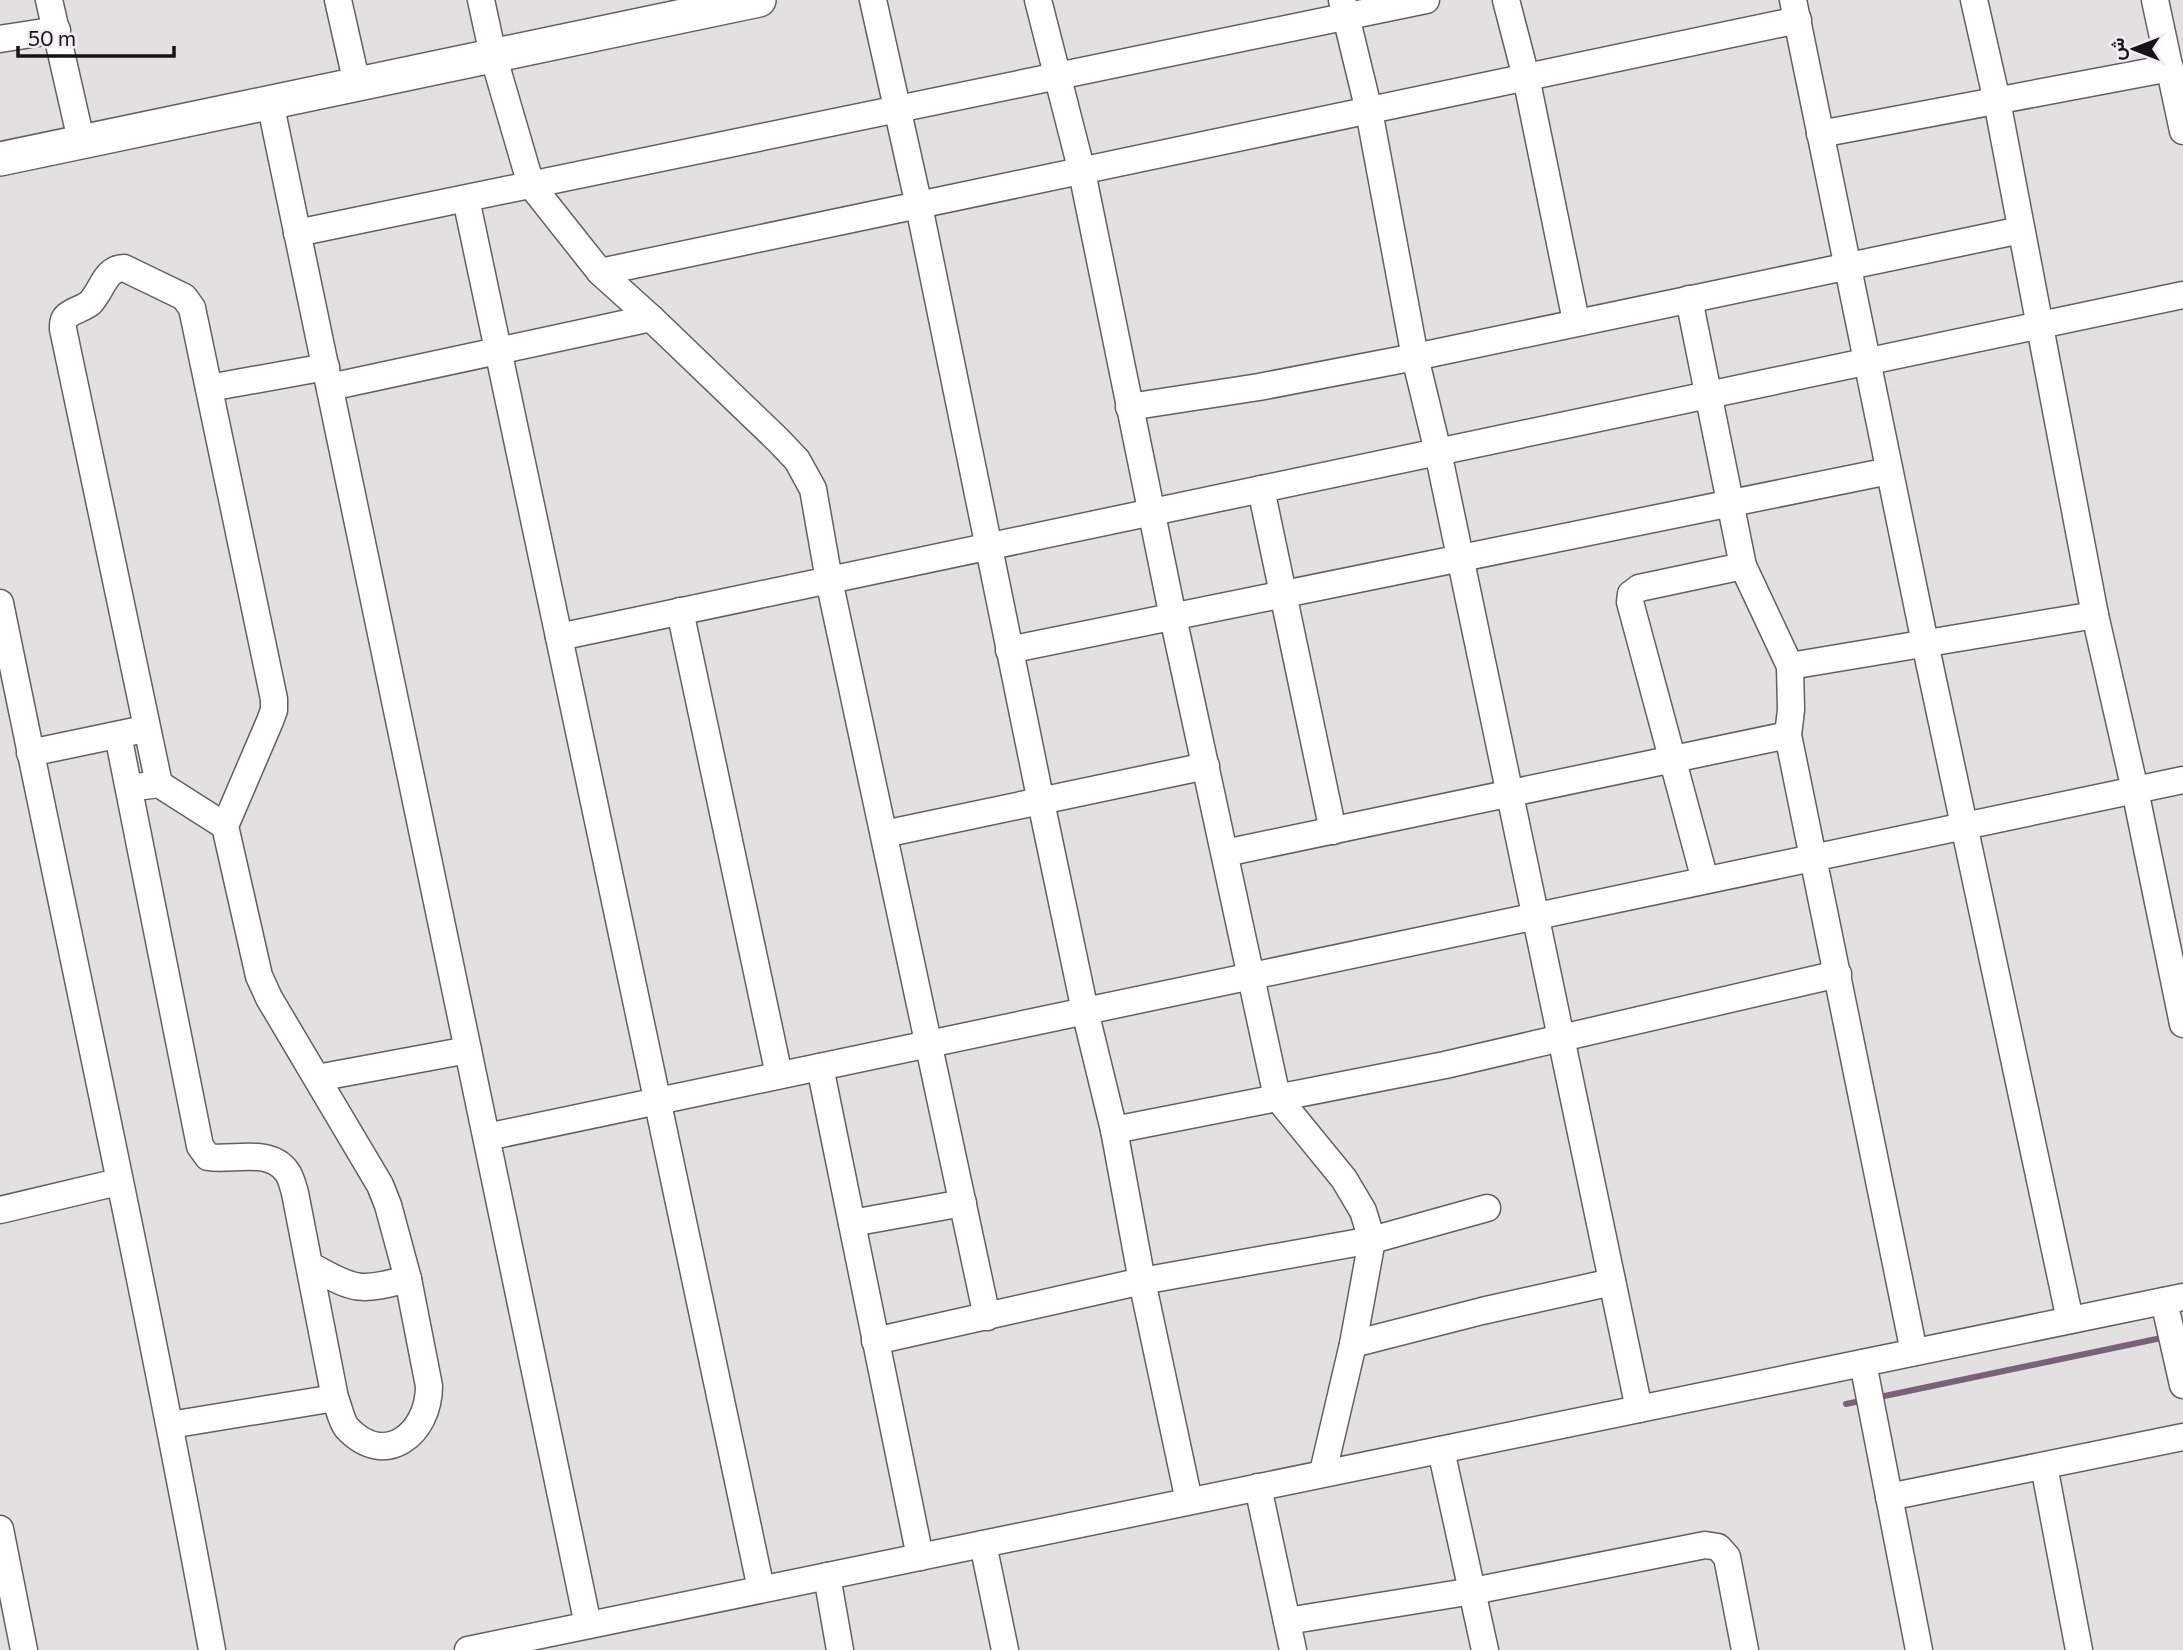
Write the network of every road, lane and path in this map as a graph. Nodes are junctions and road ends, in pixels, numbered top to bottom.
1 (49, 0) edge
2 (338, 0) edge
3 (481, 0) edge
4 (758, 0) edge
5 (873, 0) edge
6 (1038, 0) edge
7 (1426, 0) edge
8 (1506, 0) edge
9 (1974, 0) edge
10 (2155, 0) edge
11 (1344, 8) edge
12 (668, 9) edge
13 (1795, 10) edge
14 (57, 30) junction
15 (0, 39) edge
16 (492, 55) junction
17 (2170, 68) junction
18 (1059, 76) junction
19 (1526, 77) junction
20 (356, 84) junction
21 (1997, 101) junction
22 (270, 102) junction
23 (896, 110) junction
24 (1369, 111) junction
25 (2183, 131) edge
26 (1820, 134) junction
27 (81, 140) junction
28 (0, 159) edge
29 (1082, 172) junction
30 (531, 185) junction
31 (466, 199) junction
32 (919, 206) junction
33 (2021, 229) junction
34 (298, 233) junction
35 (1848, 267) junction
36 (600, 272) junction
37 (2183, 295) edge
38 (1689, 299) junction
39 (652, 318) junction
40 (1577, 321) junction
41 (2040, 325) junction
42 (498, 351) junction
43 (1415, 357) junction
44 (1867, 362) junction
45 (328, 377) junction
46 (209, 388) junction
47 (1708, 395) junction
48 (1129, 407) junction
49 (1438, 452) junction
50 (1889, 471) junction
51 (1261, 489) junction
52 (1729, 503) junction
53 (1152, 512) junction
54 (988, 546) junction
55 (1459, 558) junction
56 (1743, 566) junction
57 (829, 580) junction
58 (1282, 594) junction
59 (0, 603) edge
60 (680, 611) junction
61 (2095, 615) junction
62 (1173, 617) junction
63 (559, 637) junction
64 (1925, 643) junction
65 (1009, 650) junction
66 (1790, 666) junction
67 (148, 729) junction
68 (118, 735) junction
69 (1788, 735) junction
70 (30, 753) junction
71 (1671, 760) junction
72 (1206, 766) junction
73 (2183, 780) edge
74 (159, 784) junction
75 (129, 787) junction
76 (2135, 790) junction
77 (1510, 793) junction
78 (1041, 802) junction
79 (225, 826) junction
80 (1966, 826) junction
81 (1333, 831) junction
82 (884, 834) junction
83 (1225, 853) junction
84 (1813, 858) junction
85 (1705, 880) junction
86 (1536, 916) junction
87 (1838, 974) junction
88 (1251, 976) junction
89 (1085, 1011) junction
90 (2183, 1024) edge
91 (1560, 1038) junction
92 (929, 1044) junction
93 (468, 1050) junction
94 (820, 1067) junction
95 (779, 1075) junction
96 (317, 1078) junction
97 (1278, 1097) junction
98 (657, 1101) junction
99 (1114, 1130) junction
100 (487, 1137) junction
101 (118, 1182) junction
102 (963, 1203) junction
103 (1487, 1208) dead end
104 (0, 1210) edge
105 (852, 1223) junction
106 (1372, 1240) junction
107 (311, 1266) junction
108 (408, 1279) junction
109 (1142, 1281) junction
110 (1612, 1282) junction
111 (2174, 1299) edge
112 (987, 1317) junction
113 (2070, 1320) junction
114 (875, 1341) junction
115 (1353, 1344) junction
116 (1914, 1352) junction
117 (1863, 1363) junction
118 (2183, 1385) edge
119 (335, 1398) junction
120 (1639, 1409) junction
121 (170, 1425) junction
122 (2183, 1437) edge
123 (1441, 1450) junction
124 (2044, 1466) junction
125 (1323, 1472) junction
126 (1258, 1487) junction
127 (1889, 1497) junction
128 (1188, 1501) junction
129 (0, 1529) edge
130 (983, 1544) junction
131 (920, 1557) junction
132 (827, 1576) junction
133 (761, 1589) junction
134 (1473, 1591) junction
135 (1287, 1621) junction
136 (588, 1625) junction
137 (24, 1650) edge
138 (212, 1650) edge
139 (468, 1650) edge
140 (840, 1650) edge
141 (1005, 1650) edge
142 (1293, 1650) edge
143 (1485, 1650) edge
144 (1745, 1650) edge
145 (1919, 1650) edge
146 (2079, 1650) edge

1 - 14 street
2 - 20 street
3 - 16 street
4 - 12 main road
5 - 23 street
6 - 18 street
7 - 11 street
8 - 19 street
9 - 21 street
10 - 17 street
11 - 18 street
11 - 24 street
12 - 16 main road
13 - 19 street
13 - 26 street
14 - 15 street
14 - 27 street
16 - 20 main road
16 - 30 street
17 - 21 street
17 - 25 street
18 - 23 street
18 - 29 street
19 - 24 street
19 - 40 street
20 - 22 main road
21 - 26 street
21 - 33 street
22 - 27 main road
22 - 34 street
23 - 30 street
23 - 32 street
24 - 29 street
24 - 43 street
26 - 35 street
27 - 28 main road
29 - 32 street
29 - 48 street
30 - 31 street
30 - 36 street
31 - 34 street
31 - 42 street
32 - 36 street
32 - 54 street
33 - 35 street
33 - 41 street
34 - 45 street
35 - 38 street
35 - 44 street
36 - 39 street
37 - 41 street
38 - 40 street
38 - 47 street
39 - 42 street
39 - 57 street
40 - 43 street
41 - 44 street
41 - 61 street
42 - 45 street
42 - 63 street
43 - 48 street
43 - 49 street
44 - 47 street
44 - 50 street
45 - 46 street
45 - 93 street
46 - 67 street
46 - 79 street
47 - 49 street
47 - 52 street
48 - 53 street
49 - 51 street
49 - 55 street
50 - 52 street
50 - 64 street
51 - 53 street
51 - 58 street
52 - 55 street
52 - 56 street
53 - 54 street
53 - 62 street
54 - 57 street
54 - 65 street
55 - 58 street
55 - 77 street
56 - 66 street
56 - 71 street
57 - 60 street
57 - 82 street
58 - 62 street
58 - 81 street
59 - 70 street
60 - 63 street
60 - 95 street
61 - 64 street
61 - 76 street
62 - 65 street
62 - 72 street
63 - 98 street
64 - 66 street
64 - 80 street
65 - 78 street
66 - 69 street
67 - 68 street
67 - 74 street
68 - 70 street
68 - 75 street
69 - 71 street
69 - 84 street
70 - 101 street
71 - 77 street
71 - 85 street
72 - 78 street
72 - 83 street
73 - 76 street
74 - 75 street
74 - 79 street
75 - 107 street
76 - 80 street
76 - 90 street
77 - 81 street
77 - 86 street
78 - 82 street
78 - 89 street
79 - 96 street
80 - 84 street
80 - 113 street
81 - 83 street
82 - 92 street
83 - 88 street
84 - 85 street
84 - 87 street
85 - 86 street
86 - 88 street
86 - 91 street
87 - 91 street
87 - 116 street
88 - 89 street
88 - 97 street
89 - 92 street
89 - 99 street
91 - 97 street
91 - 110 street
92 - 94 street
92 - 102 street
93 - 96 street
93 - 100 street
94 - 95 street
94 - 105 street
95 - 98 street
96 - 108 street
97 - 99 street
97 - 106 street
98 - 100 street
98 - 133 street
99 - 109 street
100 - 136 street
101 - 104 street
101 - 121 street
102 - 105 street
102 - 112 street
103 - 106 street
105 - 114 street
106 - 109 street
106 - 115 street
107 - 108 street
107 - 119 street
108 - 119 street
109 - 112 street
109 - 128 street
110 - 115 street
110 - 120 street
111 - 113 street
111 - 118 street
112 - 114 street
113 - 116 street
114 - 131 street
115 - 125 street
116 - 117 street
117 - 120 street
117 - 127 street
119 - 121 street
120 - 123 street
121 - 138 street
122 - 124 street
123 - 125 street
123 - 134 street
124 - 127 street
124 - 146 street
125 - 126 street
126 - 128 street
126 - 135 street
127 - 145 street
128 - 130 street
129 - 137 street
130 - 131 street
130 - 141 street
131 - 132 street
132 - 133 street
132 - 140 street
133 - 136 street
134 - 135 street
134 - 143 street
134 - 144 street
135 - 142 street
136 - 139 street

